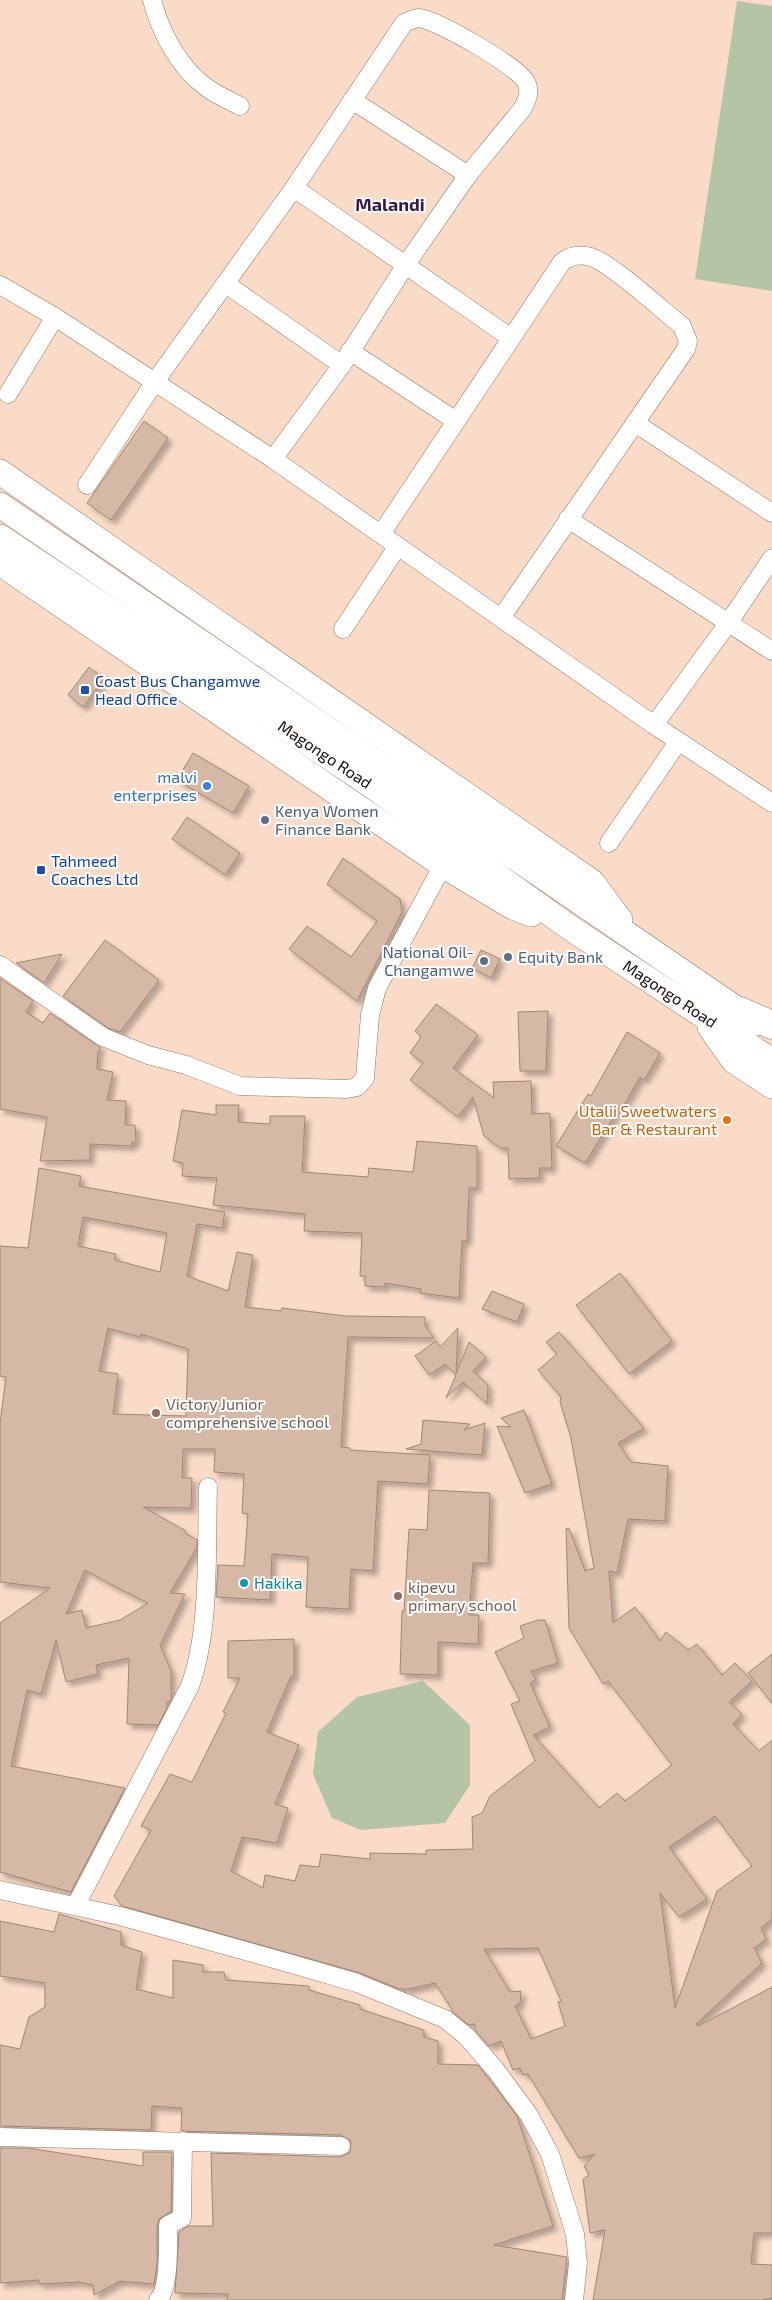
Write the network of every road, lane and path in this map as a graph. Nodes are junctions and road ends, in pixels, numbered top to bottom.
1 (152, 0) edge
2 (352, 100) junction
3 (240, 106) dead end
4 (468, 175) junction
5 (294, 188) junction
6 (405, 266) junction
7 (226, 284) junction
8 (0, 285) edge
9 (55, 317) junction
10 (511, 338) junction
11 (346, 358) junction
12 (154, 383) junction
13 (8, 394) dead end
14 (456, 421) junction
15 (635, 422) junction
16 (273, 458) junction
17 (0, 472) edge
18 (87, 485) dead end
19 (0, 505) edge
20 (772, 514) edge
21 (568, 519) junction
22 (381, 534) junction
23 (0, 537) edge
24 (398, 546) junction
25 (772, 558) edge
26 (0, 563) edge
27 (501, 618) junction
28 (729, 622) junction
29 (343, 629) dead end
30 (772, 652) edge
31 (654, 725) junction
32 (678, 742) junction
33 (769, 798) edge
34 (609, 843) dead end
35 (444, 866) junction
36 (569, 927) junction
37 (632, 936) junction
38 (0, 966) edge
39 (740, 1011) junction
40 (703, 1017) junction
41 (772, 1025) edge
42 (772, 1032) edge
43 (772, 1061) edge
44 (772, 1086) edge
45 (208, 1487) dead end
46 (0, 1890) edge
47 (76, 1905) junction
48 (0, 2137) edge
49 (183, 2141) junction
50 (341, 2146) dead end
51 (158, 2300) edge
52 (574, 2300) edge

1 - 3 street
2 - 4 street
2 - 4 street
2 - 5 street
4 - 6 street
5 - 6 street
5 - 7 street
6 - 10 street
6 - 11 street
7 - 11 street
7 - 12 street
8 - 9 street
9 - 12 street
9 - 13 street
10 - 14 street
10 - 15 street
11 - 14 street
11 - 16 street
12 - 16 street
12 - 18 street
14 - 22 street
15 - 20 street
15 - 21 street
16 - 22 street
17 - 37 main road
19 - 37 main road, Magongo Road
21 - 27 street
21 - 28 street
22 - 24 street
23 - 36 main road, Magongo Road
24 - 27 street
24 - 29 street
25 - 28 street
26 - 35 main road
27 - 31 street
28 - 30 street
28 - 31 street
31 - 32 street
32 - 33 street
32 - 34 street
35 - 36 main road
35 - 38 street
36 - 40 main road, Magongo Road
37 - 39 main road, Magongo Road
39 - 41 highway
39 - 42 main road, Magongo Road
40 - 43 main road, Magongo Road
40 - 44 main road
45 - 47 street
46 - 47 street
47 - 52 street
48 - 49 street
49 - 50 street
49 - 51 street

